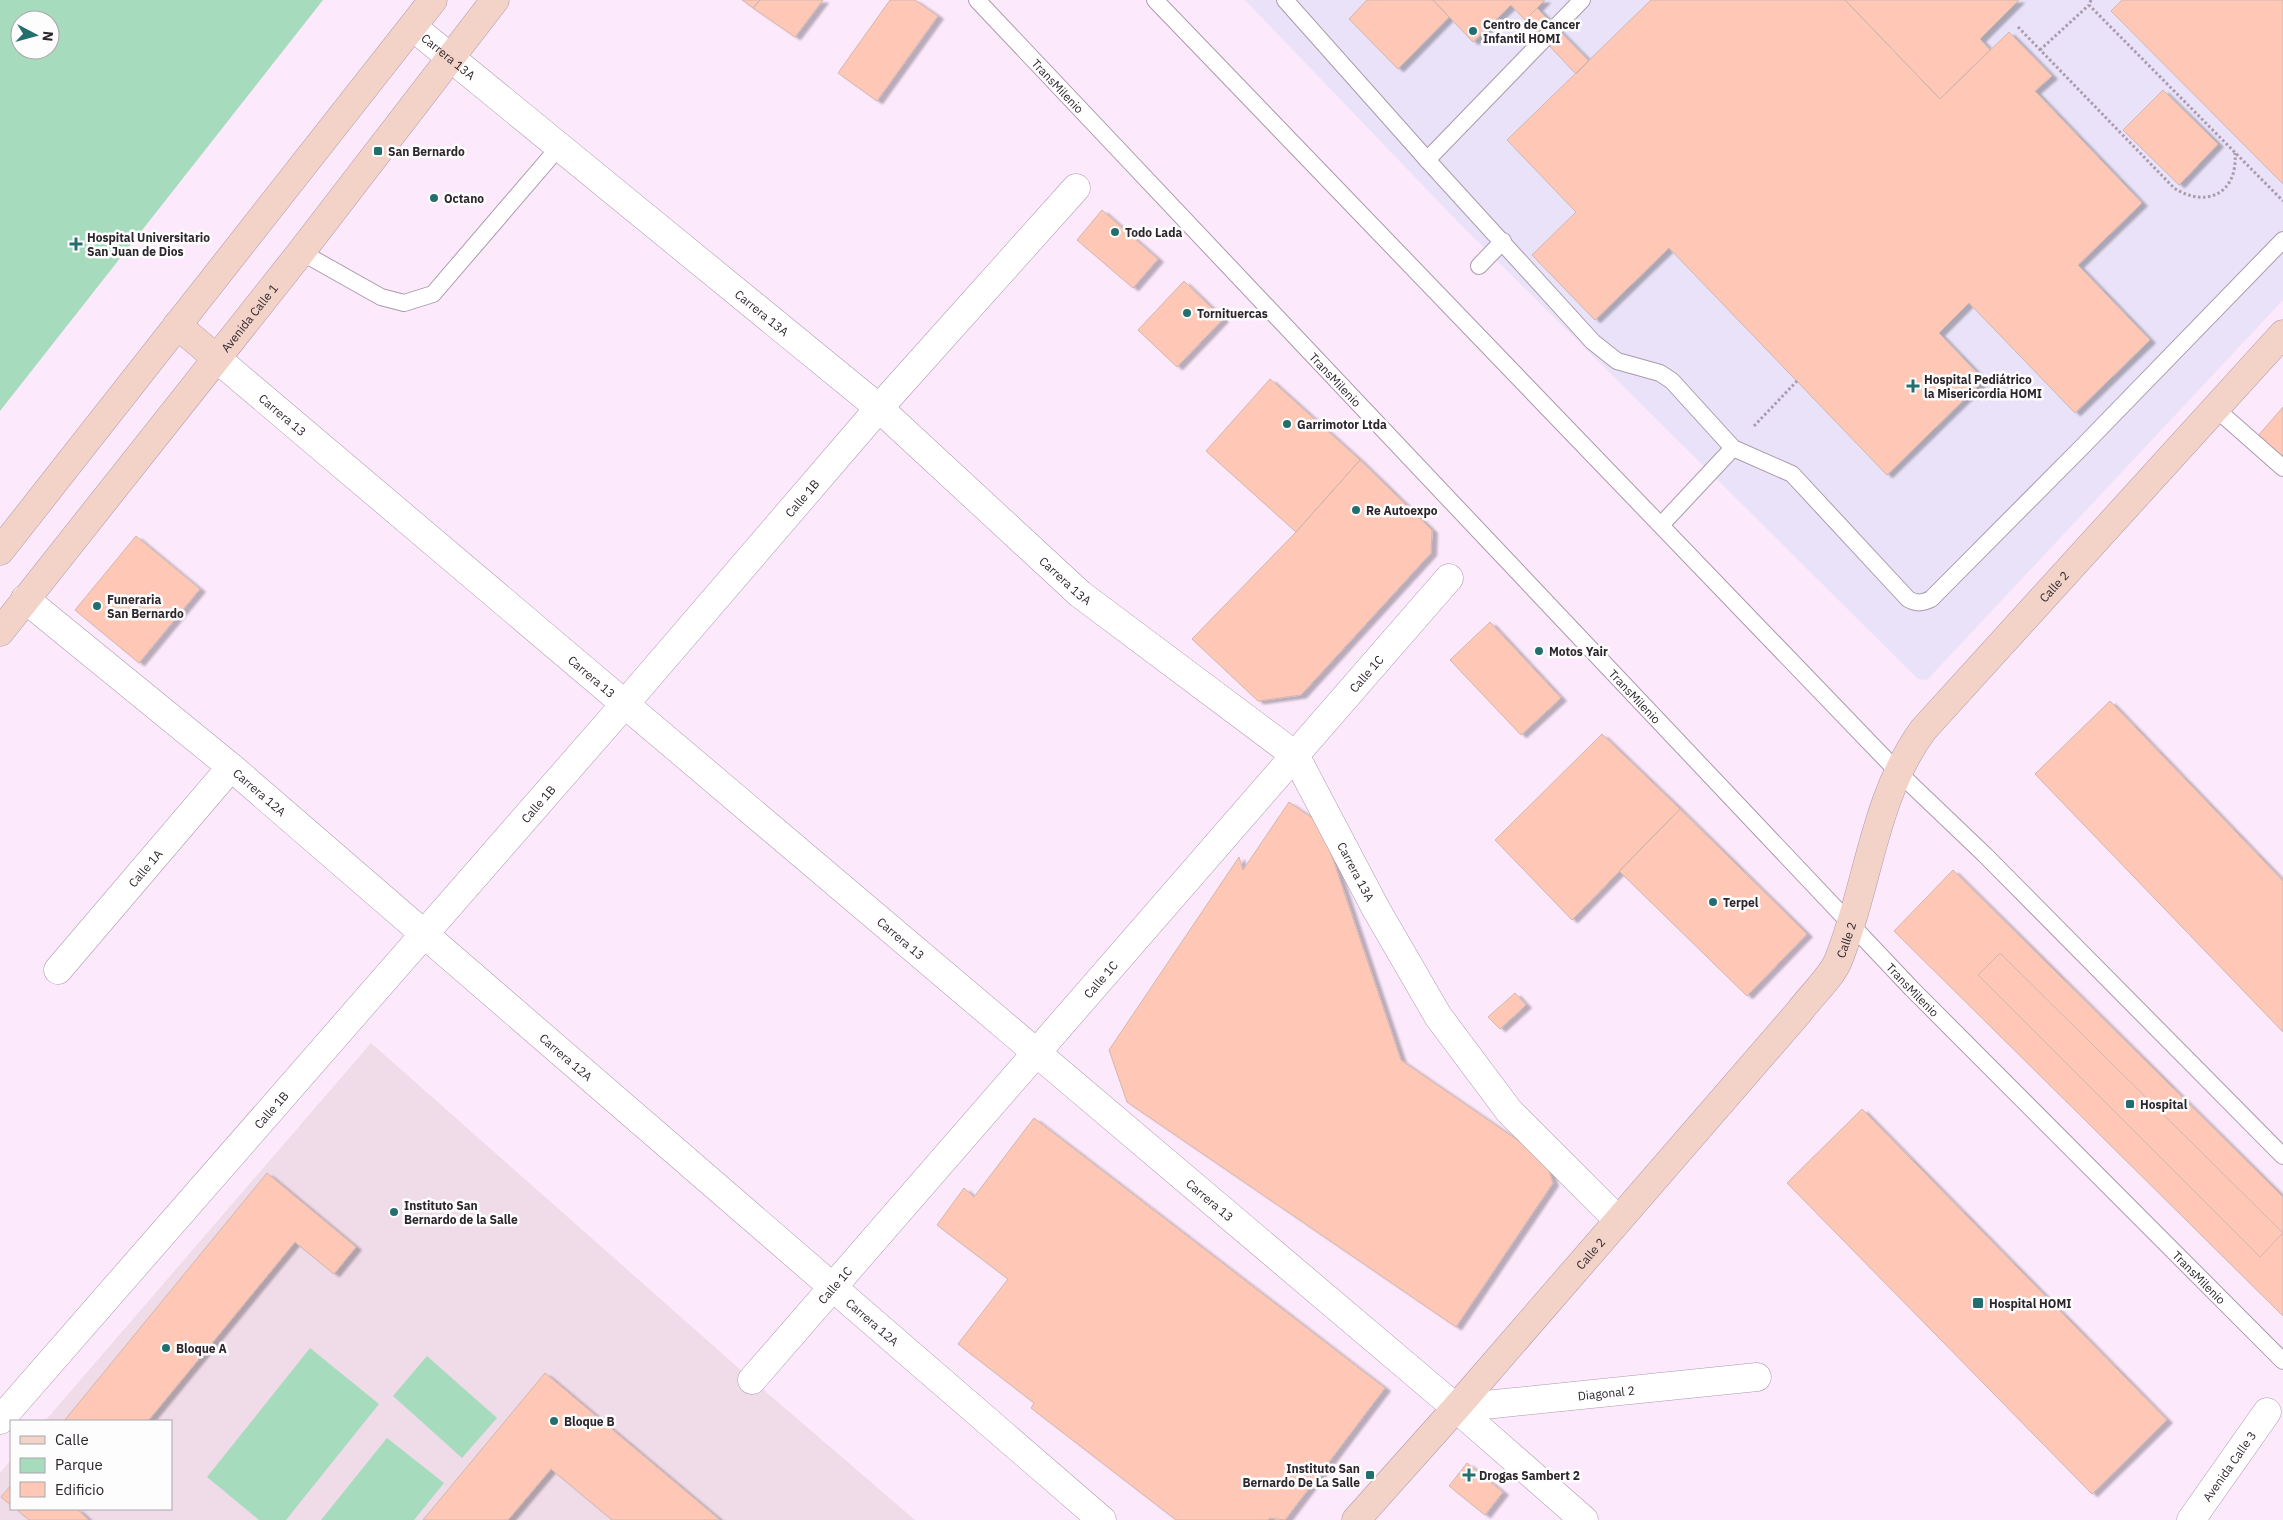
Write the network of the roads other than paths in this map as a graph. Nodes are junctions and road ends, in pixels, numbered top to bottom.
1 (433, 0) edge
2 (495, 0) edge
3 (977, 0) edge
4 (1155, 0) edge
5 (1285, 0) edge
6 (1582, 0) edge
7 (413, 27) junction
8 (450, 57) junction
9 (560, 147) junction
10 (1427, 160) junction
11 (1076, 188) dead end
12 (2283, 240) edge
13 (1503, 241) junction
14 (300, 252) junction
15 (1479, 266) dead end
16 (178, 325) junction
17 (2283, 334) edge
18 (215, 357) junction
19 (879, 408) junction
20 (2215, 408) junction
21 (1733, 448) junction
22 (2283, 468) edge
23 (1661, 525) junction
24 (0, 551) edge
25 (1449, 578) dead end
26 (25, 600) junction
27 (0, 632) edge
28 (624, 705) junction
29 (1295, 755) junction
30 (231, 767) junction
31 (1897, 771) junction
32 (1850, 923) junction
33 (424, 934) junction
34 (58, 970) dead end
35 (1035, 1054) junction
36 (2283, 1156) edge
37 (1617, 1220) junction
38 (833, 1287) junction
39 (2283, 1361) edge
40 (1757, 1377) dead end
41 (752, 1380) dead end
42 (1456, 1408) junction
43 (2267, 1412) dead end
44 (0, 1420) edge
45 (1102, 1520) edge
46 (1356, 1520) edge
47 (1584, 1520) edge
48 (2191, 1520) edge

1 - 7 main road
2 - 8 main road, Avenida Calle 1
3 - 32 lane, TransMilenio
4 - 23 lane
5 - 10 lane
6 - 10 lane
7 - 8 street, Carrera 13A
7 - 16 main road
8 - 9 street, Carrera 13A
8 - 14 main road, Avenida Calle 1
9 - 14 lane
9 - 19 street, Carrera 13A
10 - 13 lane
11 - 19 street, Calle 1B
12 - 21 lane
13 - 15 lane
13 - 21 lane
14 - 18 main road, Avenida Calle 1
16 - 18 main road
16 - 24 main road
17 - 20 main road, Calle 2
18 - 26 main road, Avenida Calle 1
18 - 28 street, Carrera 13
19 - 28 street, Calle 1B
19 - 29 street, Carrera 13A
20 - 22 lane
20 - 31 main road, Calle 2
21 - 23 lane
23 - 31 lane
25 - 29 street, Calle 1C
26 - 27 main road, Avenida Calle 1
26 - 30 street, Carrera 12A
28 - 33 street, Calle 1B
28 - 35 street, Carrera 13
29 - 35 street, Calle 1C
29 - 37 street, Carrera 13A
30 - 33 street, Carrera 12A
30 - 34 street, Calle 1A
31 - 32 main road, Calle 2
31 - 36 lane
32 - 37 main road, Calle 2
32 - 39 lane, TransMilenio
33 - 38 street, Carrera 12A
33 - 44 street, Calle 1B
35 - 38 street, Calle 1C
35 - 42 street, Carrera 13
37 - 42 main road, Calle 2
38 - 41 street, Calle 1C
38 - 45 street, Carrera 12A
40 - 42 street, Diagonal 2
42 - 46 main road, Calle 2
42 - 47 street, Carrera 13
43 - 48 street, Avenida Calle 3

